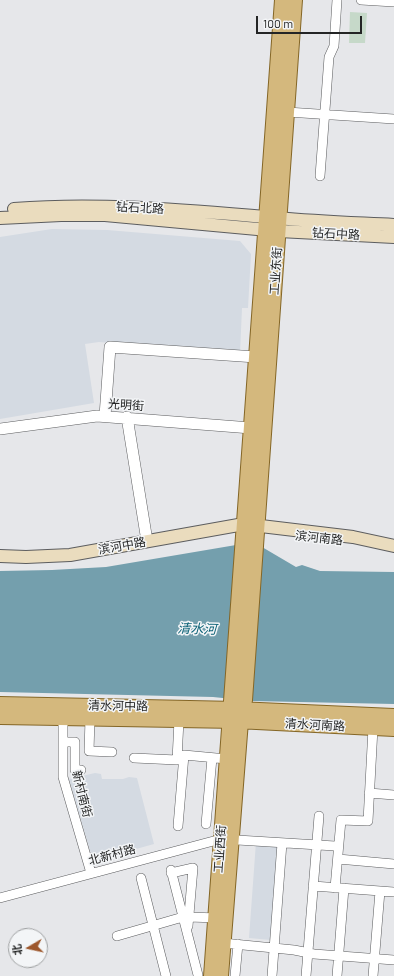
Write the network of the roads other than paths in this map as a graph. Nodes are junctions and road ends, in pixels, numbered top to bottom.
1 (282, 0) edge
2 (295, 0) edge
3 (337, 0) edge
4 (361, 0) edge
5 (394, 2) edge
6 (287, 112) junction
7 (325, 114) junction
8 (394, 119) edge
9 (320, 176) dead end
10 (0, 210) edge
11 (0, 218) edge
12 (272, 224) junction
13 (394, 225) edge
14 (394, 237) edge
15 (256, 357) junction
16 (106, 416) junction
17 (127, 417) junction
18 (251, 428) junction
19 (0, 429) edge
20 (243, 533) junction
21 (257, 533) junction
22 (147, 541) junction
23 (392, 546) edge
24 (0, 556) edge
25 (0, 563) edge
26 (0, 704) edge
27 (237, 711) junction
28 (394, 716) edge
29 (0, 717) edge
30 (62, 718) junction
31 (90, 719) junction
32 (179, 720) junction
33 (214, 721) junction
34 (262, 722) junction
35 (373, 728) junction
36 (394, 729) edge
37 (63, 742) junction
38 (233, 743) junction
39 (112, 752) dead end
40 (134, 758) dead end
41 (212, 758) junction
42 (227, 759) junction
43 (81, 770) dead end
44 (369, 793) junction
45 (394, 795) edge
46 (319, 816) dead end
47 (206, 824) dead end
48 (178, 826) dead end
49 (226, 840) junction
50 (282, 843) junction
51 (317, 845) junction
52 (335, 846) dead end
53 (338, 859) junction
54 (394, 864) edge
55 (91, 873) junction
56 (141, 878) dead end
57 (313, 886) junction
58 (340, 888) junction
59 (380, 891) junction
60 (394, 892) edge
61 (0, 898) edge
62 (186, 917) junction
63 (220, 918) junction
64 (153, 925) junction
65 (117, 936) dead end
66 (223, 943) junction
67 (238, 944) junction
68 (274, 948) junction
69 (307, 953) junction
70 (338, 956) junction
71 (374, 959) junction
72 (394, 960) edge
73 (166, 976) edge
74 (206, 976) edge
75 (221, 976) edge
76 (235, 976) edge
77 (272, 976) edge
78 (306, 976) edge
79 (337, 976) edge
80 (373, 976) edge

1 - 12 main road, 工业东街
2 - 6 main road, 工业东街
3 - 7 street
4 - 5 street
6 - 7 street
6 - 12 main road, 工业东街
7 - 8 street
7 - 9 street
10 - 12 main road, 钻石北路
11 - 12 main road, 钻石北路
12 - 13 main road, 钻石中路
12 - 14 main road, 钻石中路
12 - 15 main road, 工业东街
12 - 21 main road, 工业东街
15 - 16 street
15 - 18 main road, 工业东街
16 - 17 street, 光明街
16 - 19 street, 光明街
17 - 18 street, 光明街
17 - 22 street
18 - 20 main road, 工业东街
20 - 21 main road, 滨河南路
20 - 22 main road, 滨河中路
20 - 25 main road, 滨河中路
20 - 27 main road, 工业东街
21 - 23 main road, 滨河南路
21 - 27 main road, 工业东街
22 - 24 main road, 滨河中路
26 - 27 main road, 清水河中路
27 - 28 main road, 清水河南路
27 - 33 main road, 清水河中路
27 - 34 main road, 清水河南路
27 - 38 main road, 工业西街
29 - 30 main road, 清水河中路
30 - 31 main road, 清水河中路
30 - 37 street, 新村南街
31 - 32 main road, 清水河中路
31 - 39 street
32 - 33 main road, 清水河中路
32 - 40 street
33 - 38 main road
34 - 35 main road, 清水河南路
34 - 38 main road
35 - 36 main road, 清水河南路
35 - 44 street
37 - 43 street
37 - 55 street, 新村南街
38 - 42 main road, 工业西街
38 - 49 main road, 工业西街
41 - 42 street
41 - 47 street
41 - 48 street
42 - 49 main road, 工业西街
44 - 45 street
44 - 53 street
46 - 51 street
49 - 50 street, 北新村路
49 - 55 street, 北新村路
49 - 63 main road, 工业西街
50 - 51 street, 北新村路
50 - 68 street
51 - 52 street, 北新村路
51 - 57 street
53 - 54 street
53 - 58 street
55 - 61 street, 北新村路
56 - 64 street
57 - 58 street
57 - 69 street
58 - 59 street
58 - 70 street
59 - 60 street
59 - 71 street
62 - 62 street
62 - 63 street
62 - 64 street
62 - 74 street
63 - 66 main road, 工业西街
63 - 74 main road, 工业西街
64 - 65 street
64 - 73 street
66 - 67 street
66 - 75 main road, 工业西街
67 - 68 street
67 - 76 street
68 - 69 street
68 - 77 street
69 - 70 street
69 - 78 street
70 - 71 street
70 - 79 street
71 - 72 street
71 - 80 street

